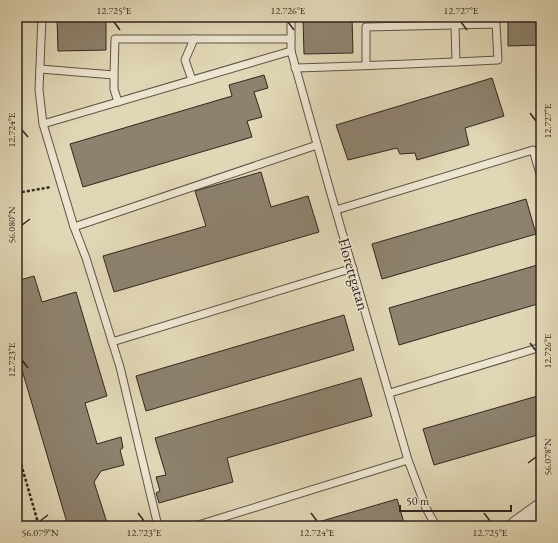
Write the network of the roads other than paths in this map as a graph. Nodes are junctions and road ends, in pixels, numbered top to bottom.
1 (42, 17) edge
2 (291, 17) edge
3 (455, 25) junction
4 (194, 39) junction
5 (291, 39) junction
6 (290, 51) junction
7 (456, 62) junction
8 (366, 66) junction
9 (295, 68) junction
10 (40, 69) junction
11 (114, 75) junction
12 (192, 80) junction
13 (118, 102) junction
14 (43, 124) junction
15 (317, 145) junction
16 (541, 177) edge
17 (336, 210) junction
18 (74, 227) junction
19 (353, 268) junction
20 (112, 342) junction
21 (541, 347) edge
22 (390, 393) junction
23 (408, 460) junction
24 (541, 508) edge
25 (158, 526) edge
26 (195, 526) edge
27 (436, 526) edge
28 (516, 526) edge

1 - 10 lane
2 - 5 lane, Florettgatan
3 - 7 lane
3 - 7 lane
3 - 8 lane
4 - 5 lane
4 - 11 lane
4 - 12 lane
5 - 6 lane, Florettgatan
6 - 9 lane, Florettgatan
6 - 12 lane
7 - 8 lane
8 - 9 lane
9 - 15 lane, Florettgatan
10 - 11 lane
10 - 14 lane
11 - 13 lane
12 - 13 lane
13 - 14 lane
14 - 18 lane
15 - 17 lane, Florettgatan
15 - 18 lane
16 - 17 lane
17 - 19 lane, Florettgatan
18 - 20 lane
19 - 20 lane
19 - 22 lane, Florettgatan
20 - 25 lane
21 - 22 lane
22 - 23 lane, Florettgatan
23 - 26 lane
23 - 27 lane, Florettgatan
24 - 28 street

